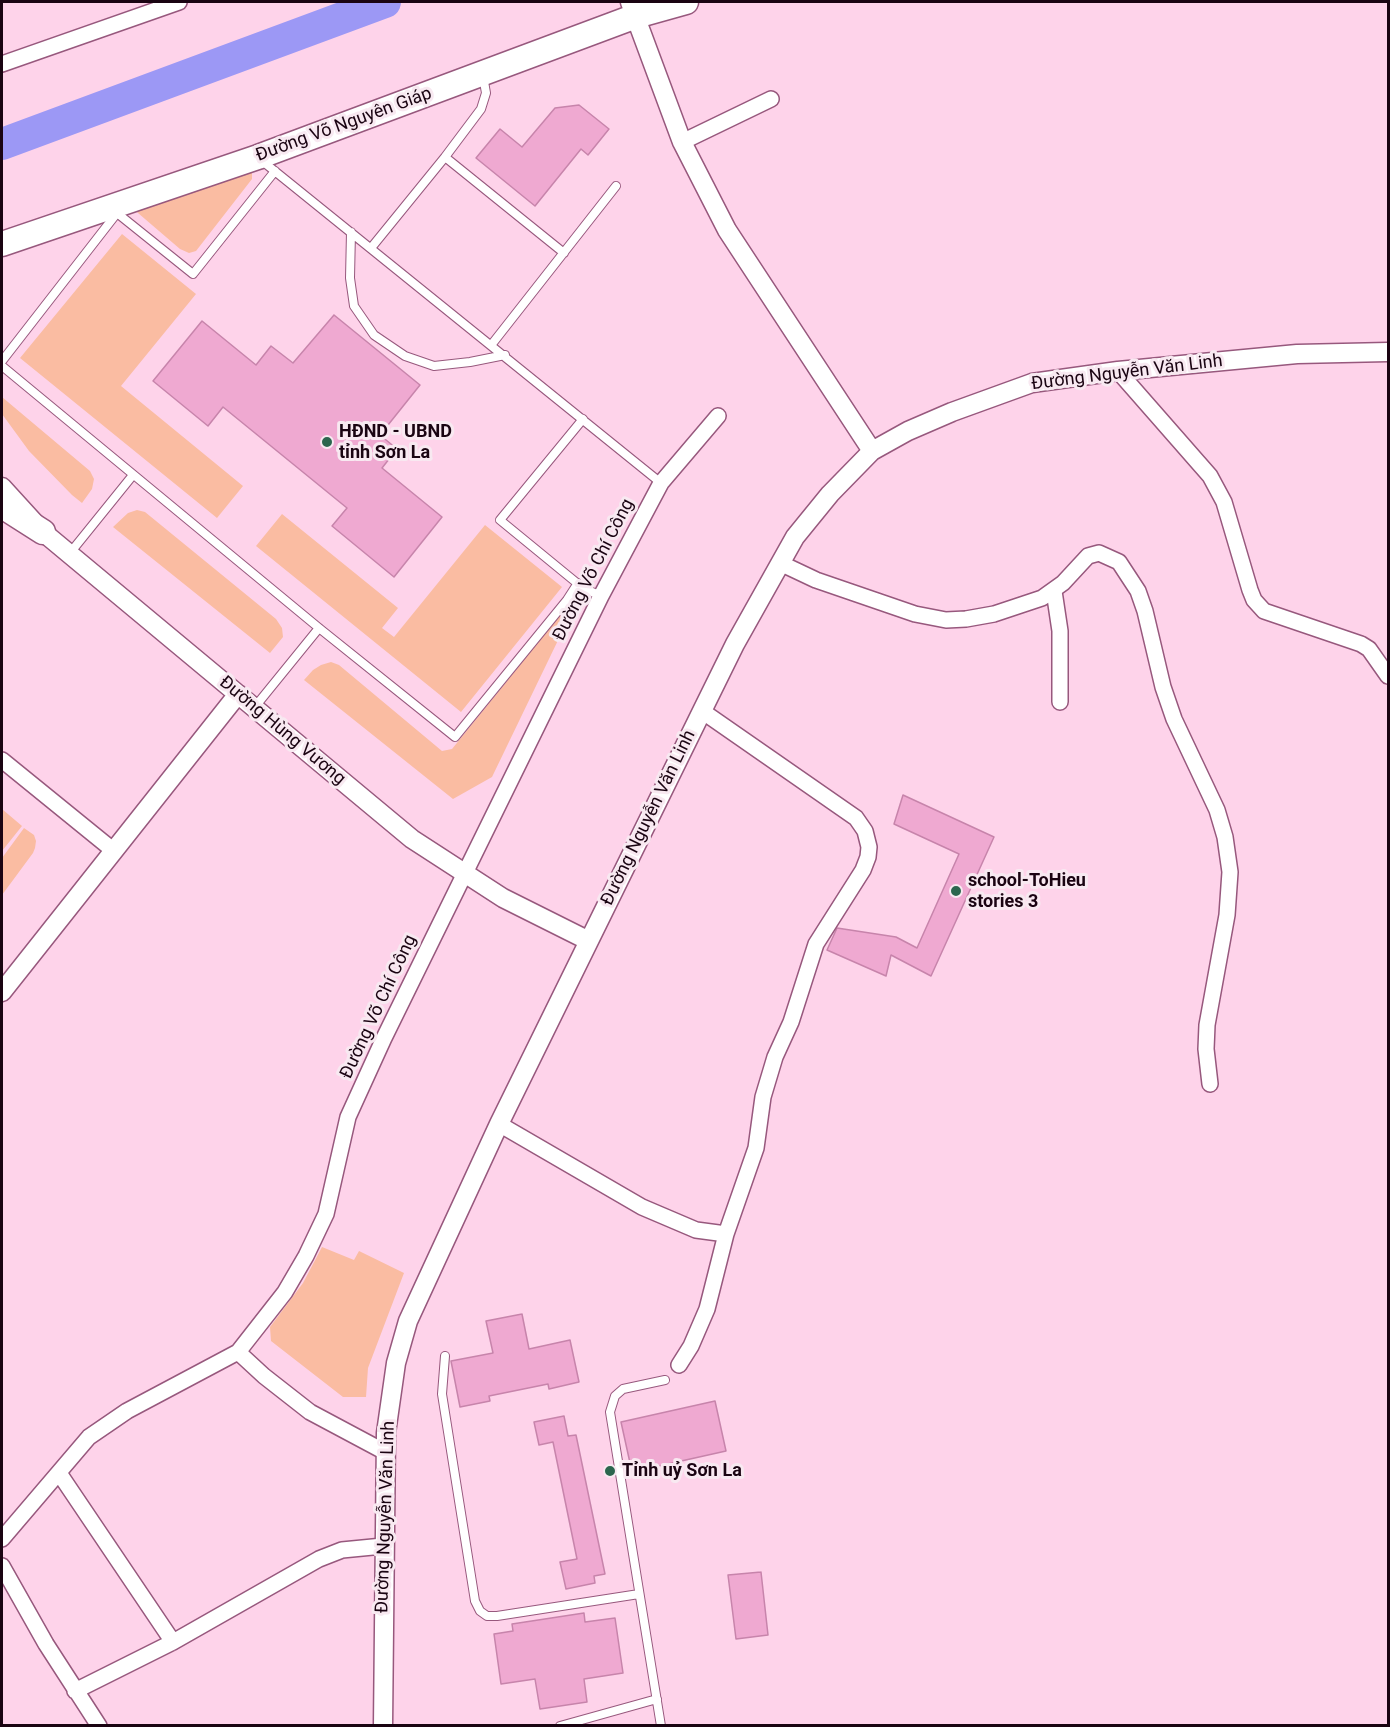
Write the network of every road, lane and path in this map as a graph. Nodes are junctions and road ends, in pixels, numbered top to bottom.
1 (179, 2) edge
2 (686, 2) edge
3 (151, 6) edge
4 (633, 9) edge
5 (2, 64) edge
6 (482, 73) junction
7 (771, 99) dead end
8 (682, 142) junction
9 (445, 157) junction
10 (266, 164) junction
11 (616, 186) dead end
12 (116, 209) junction
13 (351, 232) junction
14 (2, 244) edge
15 (371, 248) junction
16 (564, 253) junction
17 (492, 344) junction
18 (1389, 352) edge
19 (505, 355) junction
20 (2, 361) edge
21 (2, 366) edge
22 (1118, 371) junction
23 (718, 416) dead end
24 (583, 419) junction
25 (872, 451) junction
26 (133, 475) junction
27 (661, 483) junction
28 (2, 487) edge
29 (2, 506) edge
30 (44, 532) junction
31 (69, 554) junction
32 (780, 562) junction
33 (578, 583) junction
34 (1054, 591) junction
35 (601, 596) junction
36 (319, 628) junction
37 (1389, 676) edge
38 (238, 694) junction
39 (1060, 702) dead end
40 (254, 708) junction
41 (702, 711) junction
42 (2, 760) edge
43 (114, 851) junction
44 (465, 873) junction
45 (589, 941) junction
46 (2, 992) edge
47 (1209, 1084) dead end
48 (499, 1124) junction
49 (726, 1234) junction
50 (238, 1352) junction
51 (445, 1356) dead end
52 (679, 1365) dead end
53 (665, 1380) dead end
54 (385, 1452) junction
55 (59, 1473) junction
56 (2, 1539) edge
57 (383, 1546) junction
58 (2, 1566) edge
59 (639, 1594) junction
60 (172, 1642) junction
61 (75, 1691) junction
62 (657, 1699) junction
63 (99, 1725) edge
64 (383, 1725) edge
65 (560, 1725) edge
66 (661, 1725) edge

1 - 3 street
2 - 4 main road, Đường Võ Nguyên Giáp
3 - 5 street
4 - 6 main road, Đường Võ Nguyên Giáp
4 - 8 street
6 - 9 lane
6 - 10 main road, Đường Võ Nguyên Giáp
7 - 8 street
8 - 25 street
9 - 15 lane
9 - 16 lane
10 - 12 main road, Đường Võ Nguyên Giáp
10 - 12 lane
10 - 13 lane
11 - 16 lane
12 - 14 main road, Đường Võ Nguyên Giáp
12 - 20 lane
13 - 15 lane
13 - 19 lane
15 - 17 lane
16 - 17 lane
17 - 19 lane
18 - 22 street, Đường Nguyễn Văn Linh
19 - 24 lane
21 - 26 lane
22 - 25 street, Đường Nguyễn Văn Linh
22 - 37 street
23 - 27 street, Đường Võ Chí Công
24 - 27 lane
24 - 33 lane
25 - 32 street, Đường Nguyễn Văn Linh
26 - 31 lane
26 - 36 lane
27 - 35 street, Đường Võ Chí Công
28 - 30 street, Đường Hùng Vương
29 - 30 main road
30 - 31 street, Đường Hùng Vương
31 - 38 street, Đường Hùng Vương
32 - 34 street
32 - 41 street, Đường Nguyễn Văn Linh
33 - 35 lane
33 - 36 lane
34 - 39 street
34 - 47 street
35 - 44 street, Đường Võ Chí Công
36 - 40 lane
38 - 40 street, Đường Hùng Vương
38 - 43 street
40 - 44 street, Đường Hùng Vương
41 - 45 street, Đường Nguyễn Văn Linh
41 - 49 street
42 - 43 street
43 - 46 street
44 - 45 street, Đường Hùng Vương
44 - 50 street, Đường Võ Chí Công
45 - 48 street, Đường Nguyễn Văn Linh
48 - 49 street
48 - 54 street, Đường Nguyễn Văn Linh
49 - 52 street
50 - 54 street
50 - 55 street, Đường Võ Chí Công
51 - 59 lane
53 - 59 lane
54 - 57 street, Đường Nguyễn Văn Linh
55 - 56 street, Đường Võ Chí Công
55 - 60 street
57 - 60 street
57 - 64 street, Đường Nguyễn Văn Linh
58 - 61 street
59 - 62 lane
60 - 61 street
61 - 63 street
62 - 65 lane
62 - 66 lane

